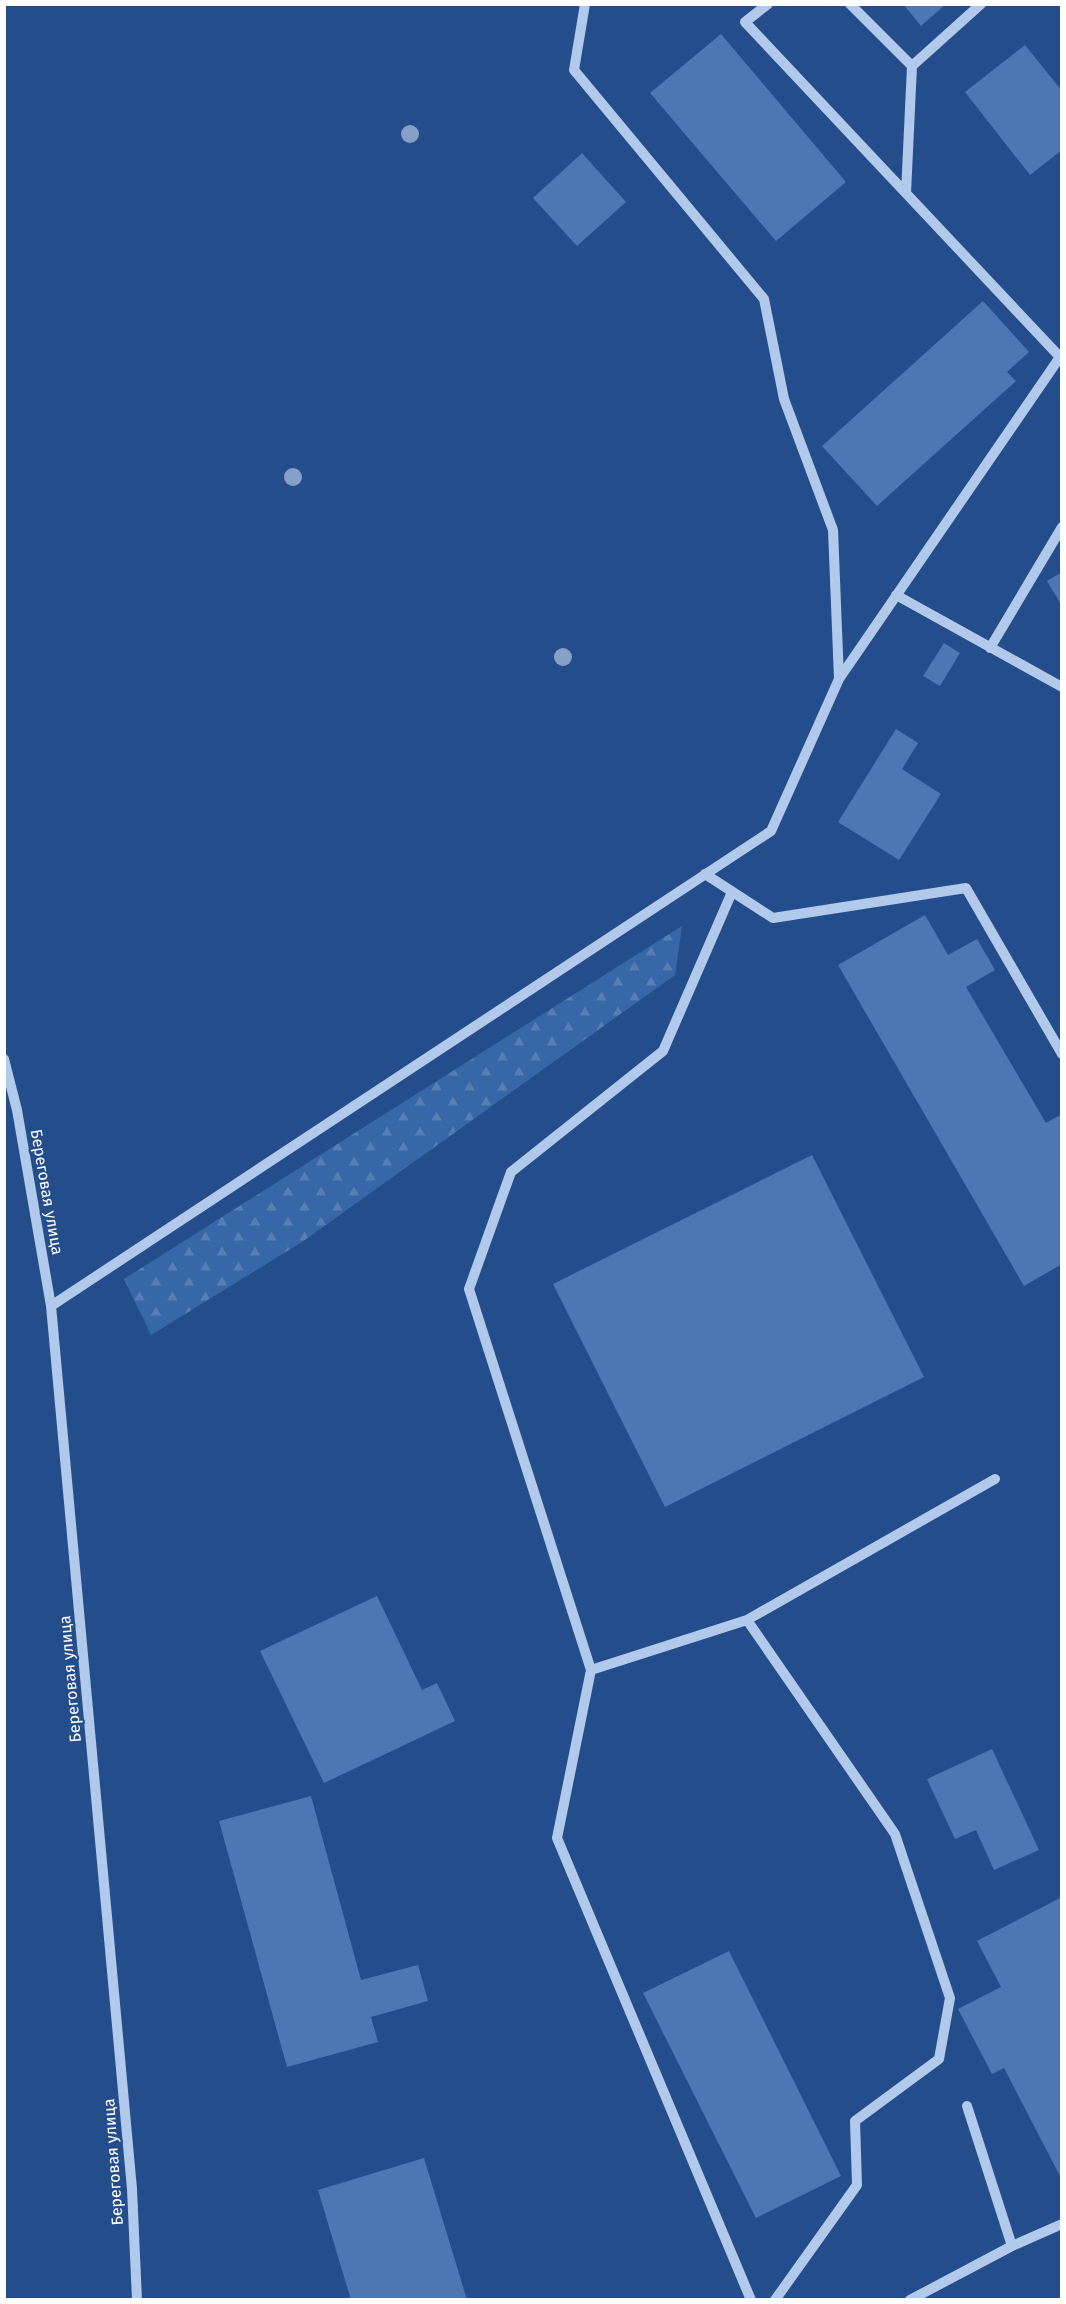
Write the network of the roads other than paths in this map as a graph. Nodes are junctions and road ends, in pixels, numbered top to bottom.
1 (768, 4) edge
2 (850, 4) edge
3 (981, 4) edge
4 (585, 5) edge
5 (912, 66) junction
6 (906, 194) junction
7 (1060, 355) edge
8 (1062, 527) edge
9 (896, 596) junction
10 (990, 648) junction
11 (839, 679) junction
12 (1062, 687) edge
13 (705, 874) junction
14 (732, 892) junction
15 (1062, 1054) edge
16 (4, 1059) edge
17 (51, 1306) junction
18 (995, 1479) dead end
19 (747, 1620) junction
20 (591, 1670) junction
21 (967, 2106) dead end
22 (1062, 2224) edge
23 (1012, 2246) junction
24 (779, 2295) edge
25 (137, 2300) edge
26 (751, 2300) edge
27 (789, 2300) edge
28 (910, 2300) edge

1 - 6 street
2 - 5 street
3 - 5 street
4 - 11 street
5 - 6 street
6 - 7 street
7 - 9 street
8 - 10 street
9 - 10 street
9 - 11 street
10 - 12 street
11 - 13 street
13 - 14 street
13 - 17 street
14 - 15 street
14 - 20 street
16 - 17 street, Береговая улица
17 - 25 street, Береговая улица
18 - 19 street
19 - 20 street
19 - 24 street
20 - 26 street
21 - 23 street
22 - 23 street
23 - 28 street
24 - 27 street

